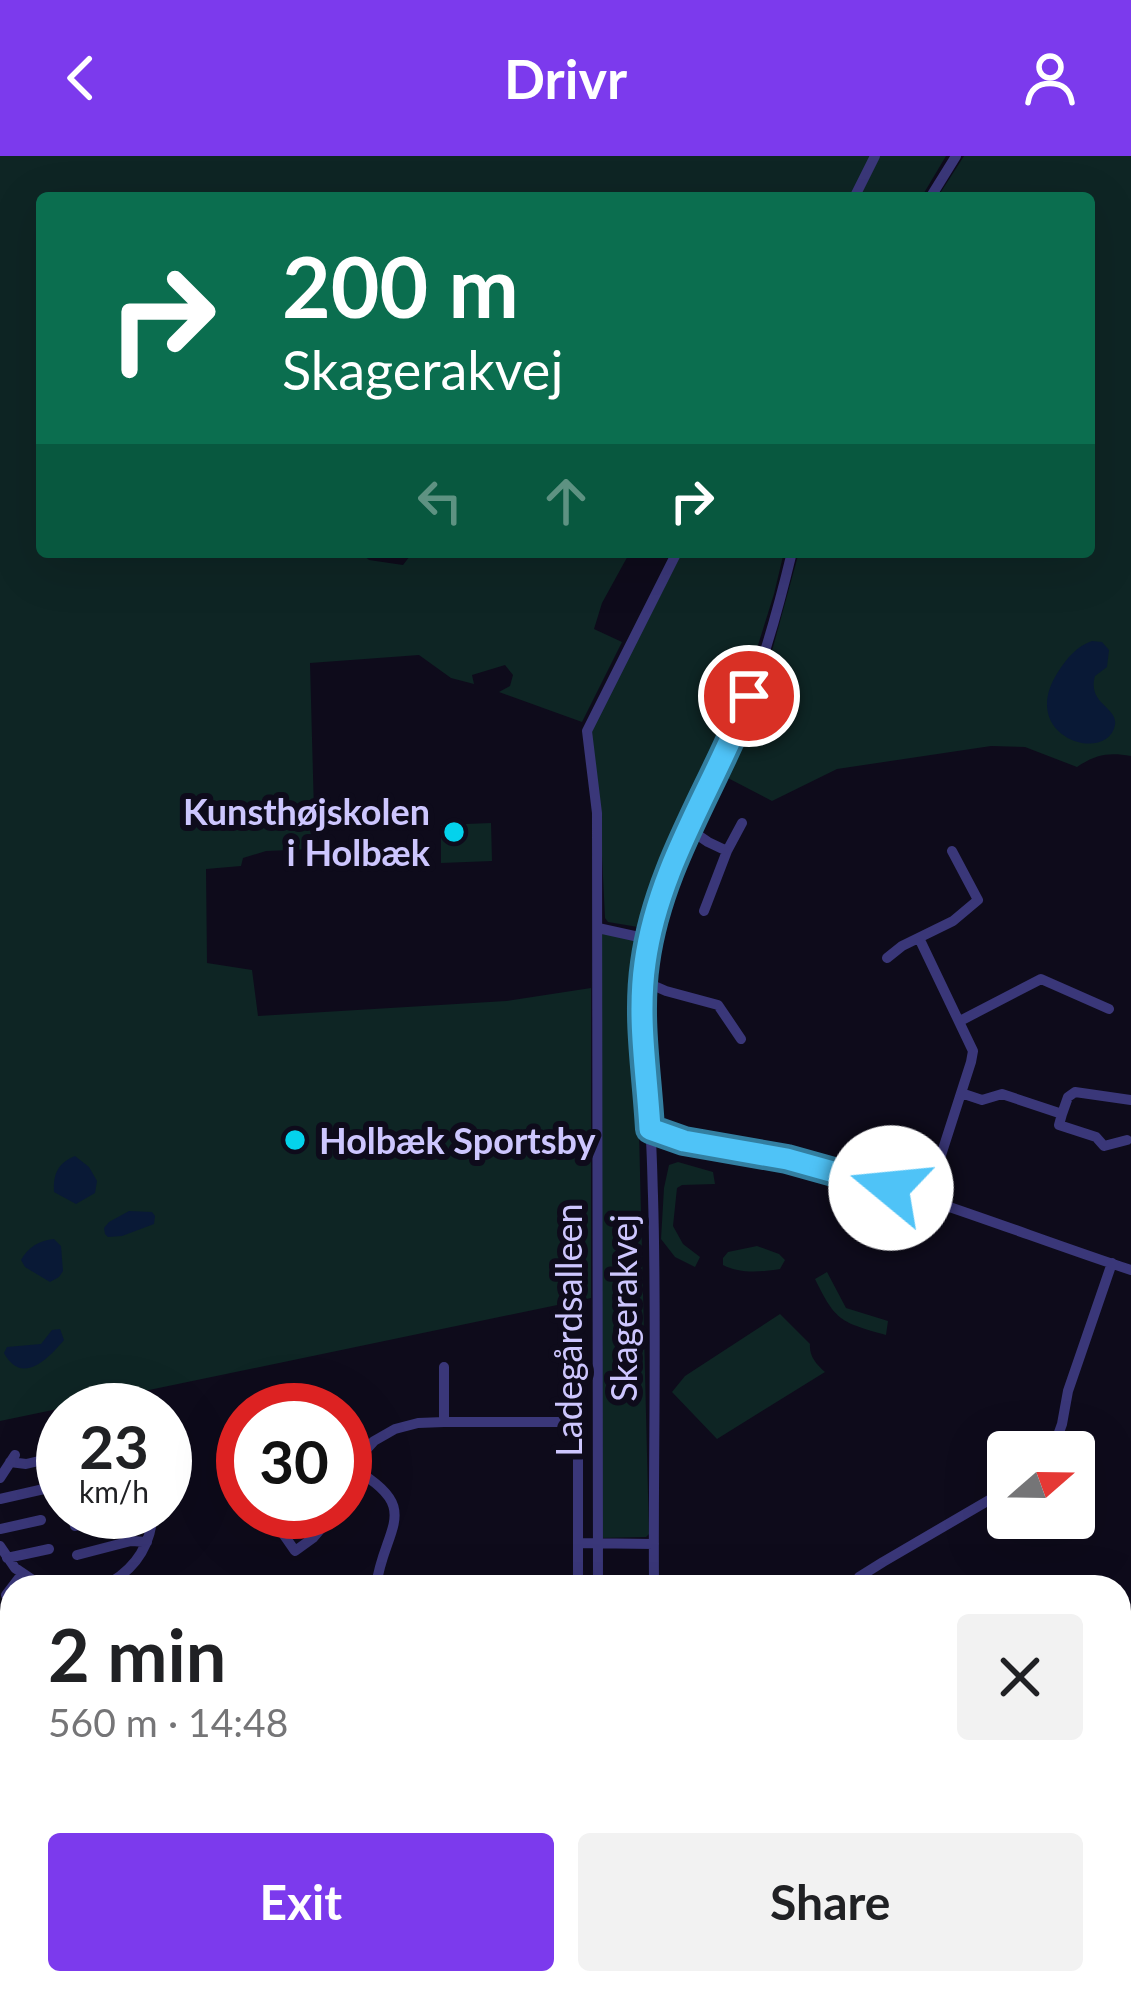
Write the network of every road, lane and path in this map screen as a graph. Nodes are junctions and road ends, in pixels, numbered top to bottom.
1 (875, 156) edge
2 (956, 156) edge
3 (857, 192) edge
4 (934, 192) edge
5 (673, 558) edge
6 (790, 558) edge
7 (742, 823) dead end
8 (687, 833) junction
9 (727, 851) junction
10 (952, 851) dead end
11 (704, 911) dead end
12 (598, 928) junction
13 (919, 938) junction
14 (649, 939) junction
15 (887, 958) dead end
16 (643, 981) junction
17 (666, 991) junction
18 (642, 996) junction
19 (1109, 1009) dead end
20 (960, 1021) junction
21 (741, 1039) dead end
22 (962, 1093) junction
23 (1131, 1100) edge
24 (1062, 1114) junction
25 (650, 1129) junction
26 (1127, 1140) dead end
27 (684, 1141) junction
28 (651, 1149) junction
29 (926, 1200) junction
30 (1112, 1263) junction
31 (1131, 1270) edge
32 (578, 1348) dead end
33 (445, 1367) dead end
34 (444, 1422) junction
35 (578, 1422) junction
36 (1060, 1431) edge
37 (372, 1444) edge
38 (36, 1462) edge
39 (0, 1478) edge
40 (372, 1479) edge
41 (36, 1491) edge
42 (0, 1499) edge
43 (987, 1501) edge
44 (36, 1521) edge
45 (0, 1529) edge
46 (148, 1539) edge
47 (287, 1539) edge
48 (312, 1539) edge
49 (147, 1542) junction
50 (578, 1543) junction
51 (598, 1543) junction
52 (654, 1544) junction
53 (50, 1549) dead end
54 (3, 1552) edge
55 (77, 1555) dead end
56 (22, 1574) edge
57 (120, 1575) edge
58 (379, 1575) edge
59 (578, 1575) edge
60 (598, 1575) edge
61 (654, 1575) edge
62 (862, 1575) edge
63 (823, 1995) edge
64 (834, 1995) edge
65 (867, 1995) edge

1 - 3 street
2 - 4 street
5 - 12 street, Ladegårdsalleen
6 - 8 street, Skagerakvej
7 - 9 street
8 - 9 street
8 - 14 street, Skagerakvej
9 - 11 street
10 - 13 street
12 - 14 street
12 - 51 street, Ladegårdsalleen
13 - 15 street
13 - 20 street
14 - 16 street, Skagerakvej
16 - 17 street
16 - 18 street, Skagerakvej
17 - 18 street
17 - 21 street
18 - 25 street, Skagerakvej
19 - 20 street
20 - 22 street
22 - 24 street
22 - 29 street
23 - 24 street
24 - 26 street
25 - 27 street
25 - 28 street, Skagerakvej
27 - 28 street
27 - 29 street
28 - 52 street, Skagerakvej
29 - 30 street
30 - 31 street
30 - 36 street
32 - 35 street
33 - 34 street
34 - 35 street
34 - 37 street
35 - 50 street
38 - 39 street
40 - 58 street
41 - 42 street
43 - 62 street
44 - 45 street
46 - 49 street
47 - 48 street
49 - 55 street
49 - 57 street
50 - 51 street
50 - 59 street
51 - 52 street
51 - 60 street, Ladegårdsalleen
52 - 61 street, Skagerakvej
53 - 54 street
54 - 56 street
63 - 64 street
64 - 65 street

